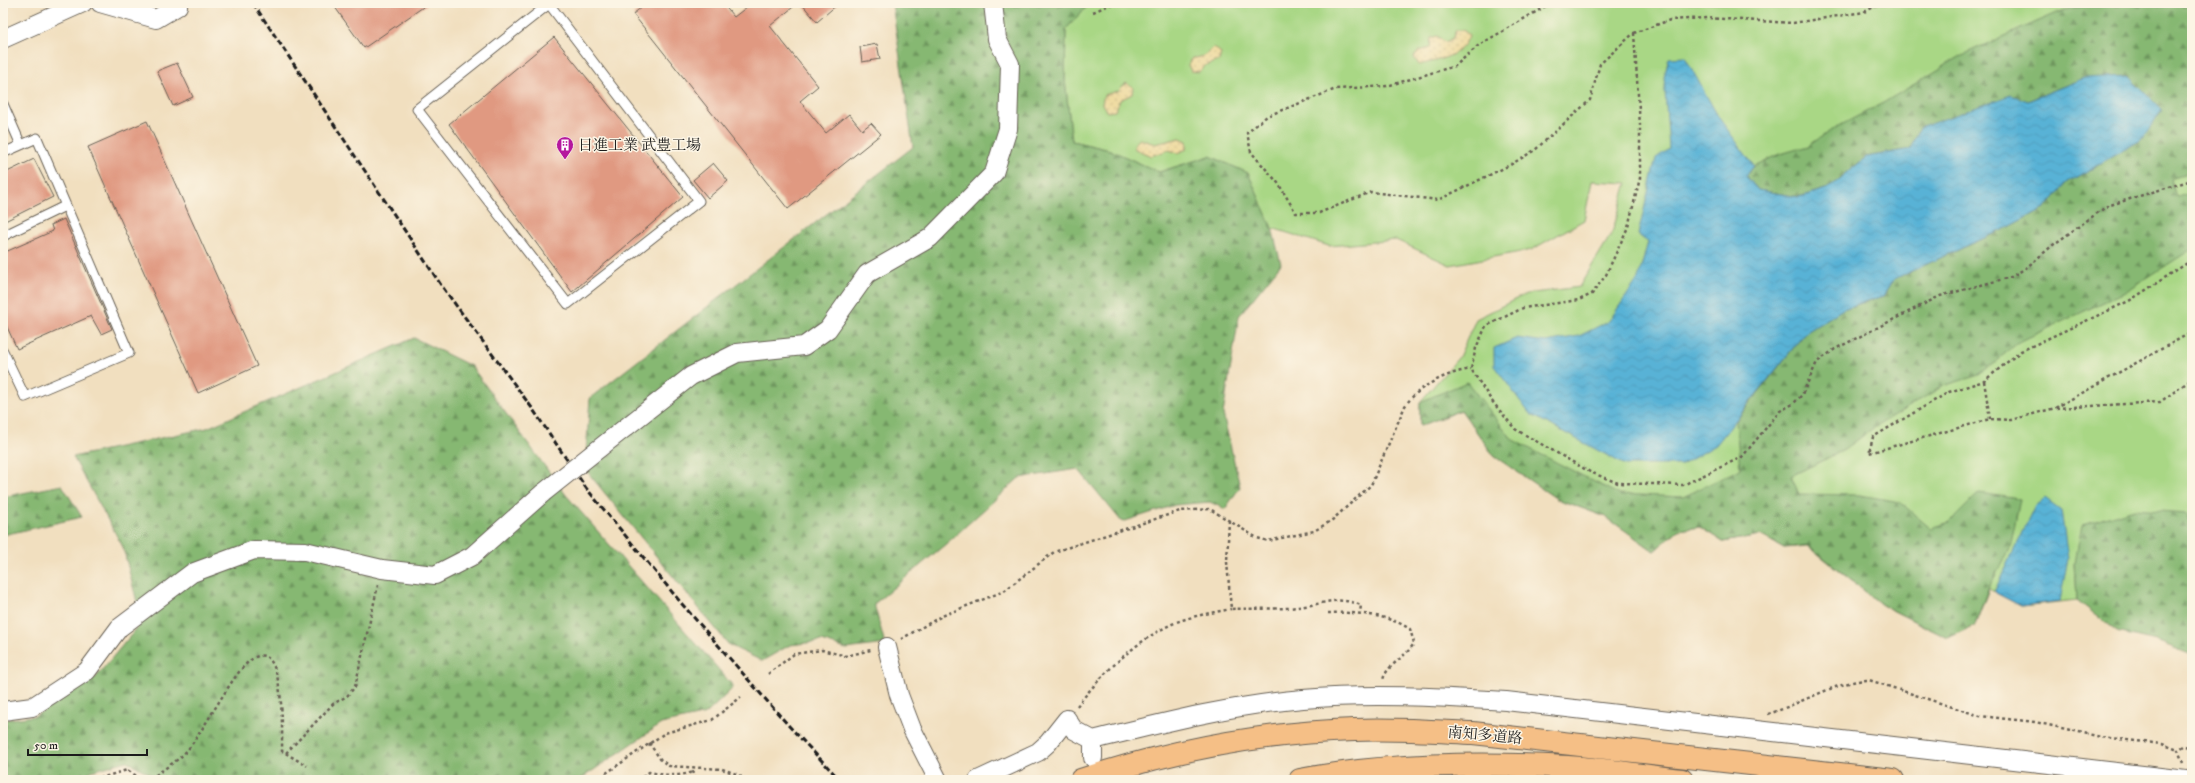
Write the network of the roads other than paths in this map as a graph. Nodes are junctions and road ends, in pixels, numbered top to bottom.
1 (83, 3) edge
2 (100, 3) edge
3 (176, 3) edge
4 (993, 3) edge
5 (549, 4) edge
6 (3, 39) edge
7 (3, 104) edge
8 (21, 145) junction
9 (3, 153) edge
10 (66, 206) junction
11 (3, 236) edge
12 (3, 351) edge
13 (887, 647) road end
14 (3, 711) edge
15 (1093, 740) junction
16 (1093, 758) dead end
17 (938, 780) edge
18 (978, 780) edge
19 (1081, 780) edge
20 (1300, 780) edge
21 (1682, 780) edge
22 (1893, 780) edge
23 (2186, 780) edge

1 - 6 street
2 - 3 street
4 - 14 street, bridge
5 - 5 lane
7 - 8 lane
8 - 9 lane
8 - 10 lane
10 - 11 lane
10 - 12 lane
13 - 17 street
15 - 16 street
15 - 18 street
15 - 23 street
19 - 22 highway, 南知多道路
20 - 21 highway, 南知多道路

